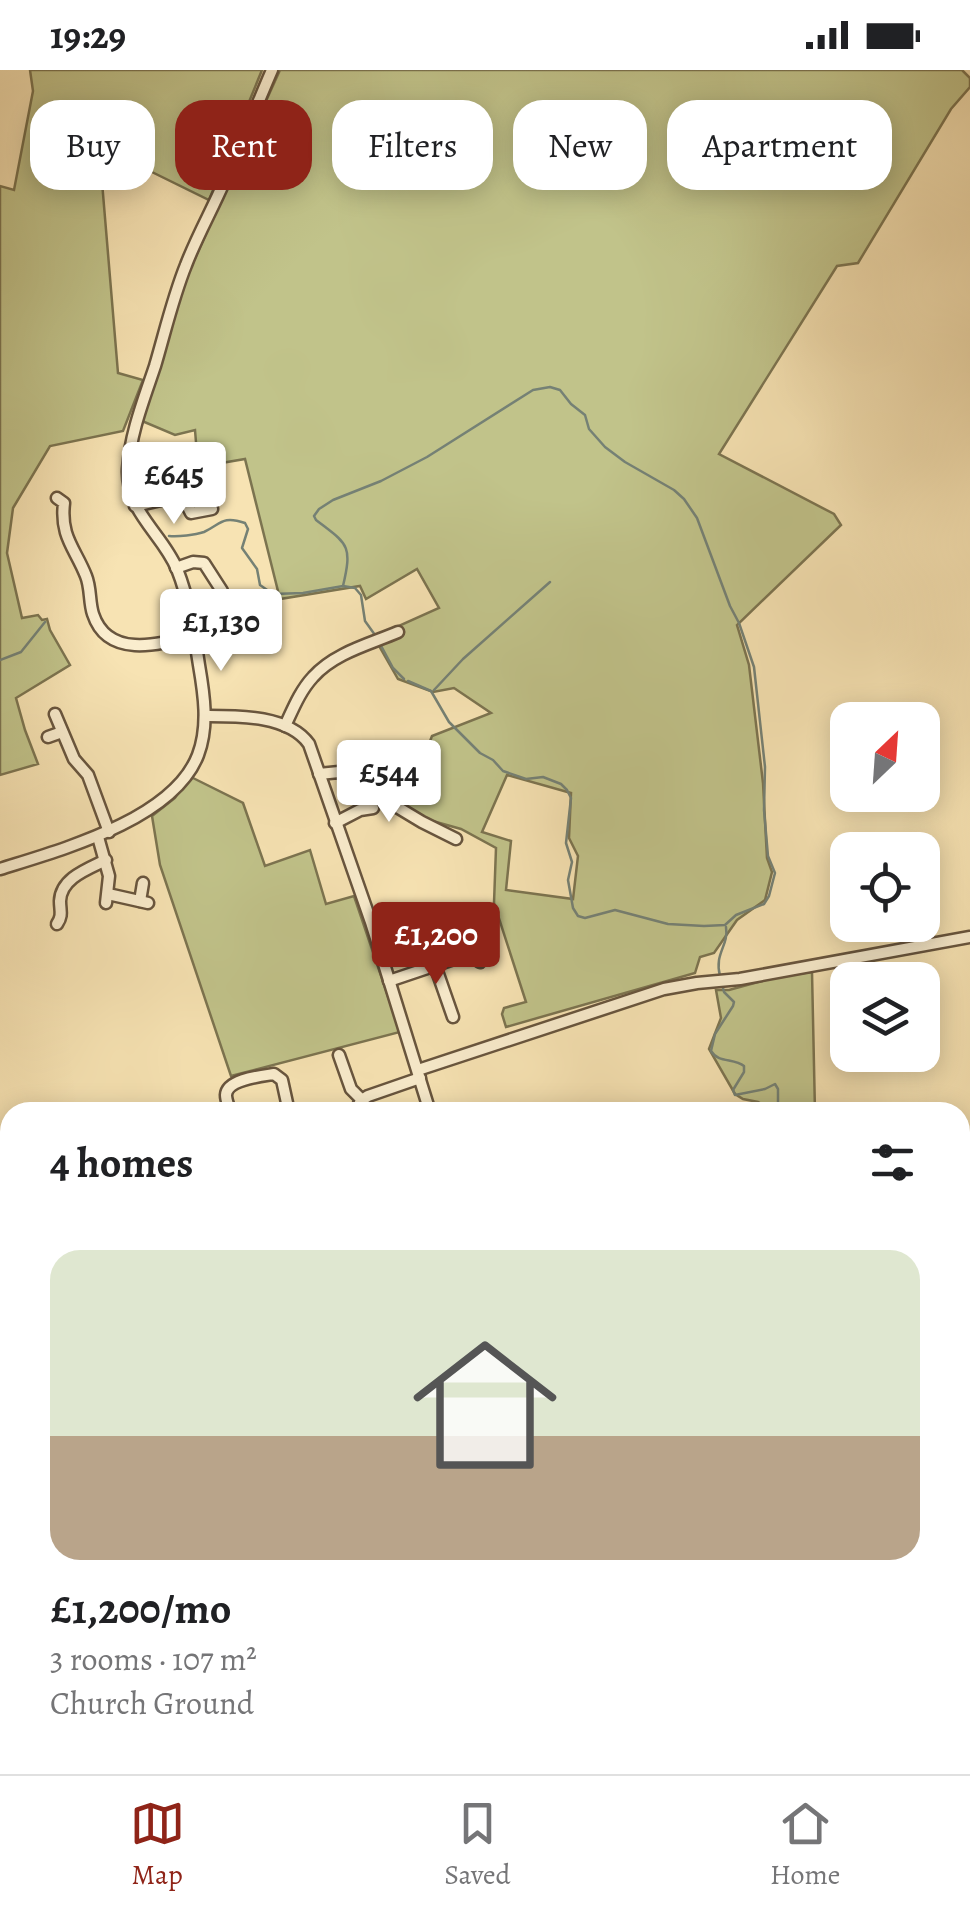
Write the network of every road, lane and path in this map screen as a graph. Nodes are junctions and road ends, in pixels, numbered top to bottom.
1 (272, 70) edge
2 (64, 501) dead end
3 (135, 506) junction
4 (212, 510) dead end
5 (176, 568) junction
6 (222, 590) dead end
7 (398, 632) dead end
8 (195, 635) junction
9 (55, 714) dead end
10 (205, 716) junction
11 (285, 726) junction
12 (62, 732) junction
13 (48, 737) dead end
14 (319, 774) junction
15 (374, 808) dead end
16 (335, 824) junction
17 (104, 834) junction
18 (456, 839) dead end
19 (106, 860) junction
20 (0, 869) edge
21 (142, 882) dead end
22 (63, 920) dead end
23 (422, 928) dead end
24 (970, 937) edge
25 (480, 962) dead end
26 (435, 966) junction
27 (389, 981) junction
28 (436, 1012) dead end
29 (339, 1055) dead end
30 (419, 1074) junction
31 (362, 1100) joint
32 (228, 1102) edge
33 (287, 1102) edge
34 (427, 1102) edge

1 - 3 street
2 - 8 street
3 - 4 street
3 - 5 street
5 - 6 street
5 - 8 street
7 - 11 street
8 - 10 street
9 - 12 street
10 - 11 street
10 - 17 street
11 - 14 street
12 - 13 street
12 - 17 street
14 - 16 street
14 - 18 street
15 - 16 street
16 - 27 street
17 - 19 street
17 - 20 street
19 - 21 street
19 - 22 street
23 - 26 street
24 - 30 street
25 - 26 street
26 - 27 street
26 - 28 street
27 - 30 street
29 - 31 street
30 - 31 street
30 - 34 street
32 - 33 street

